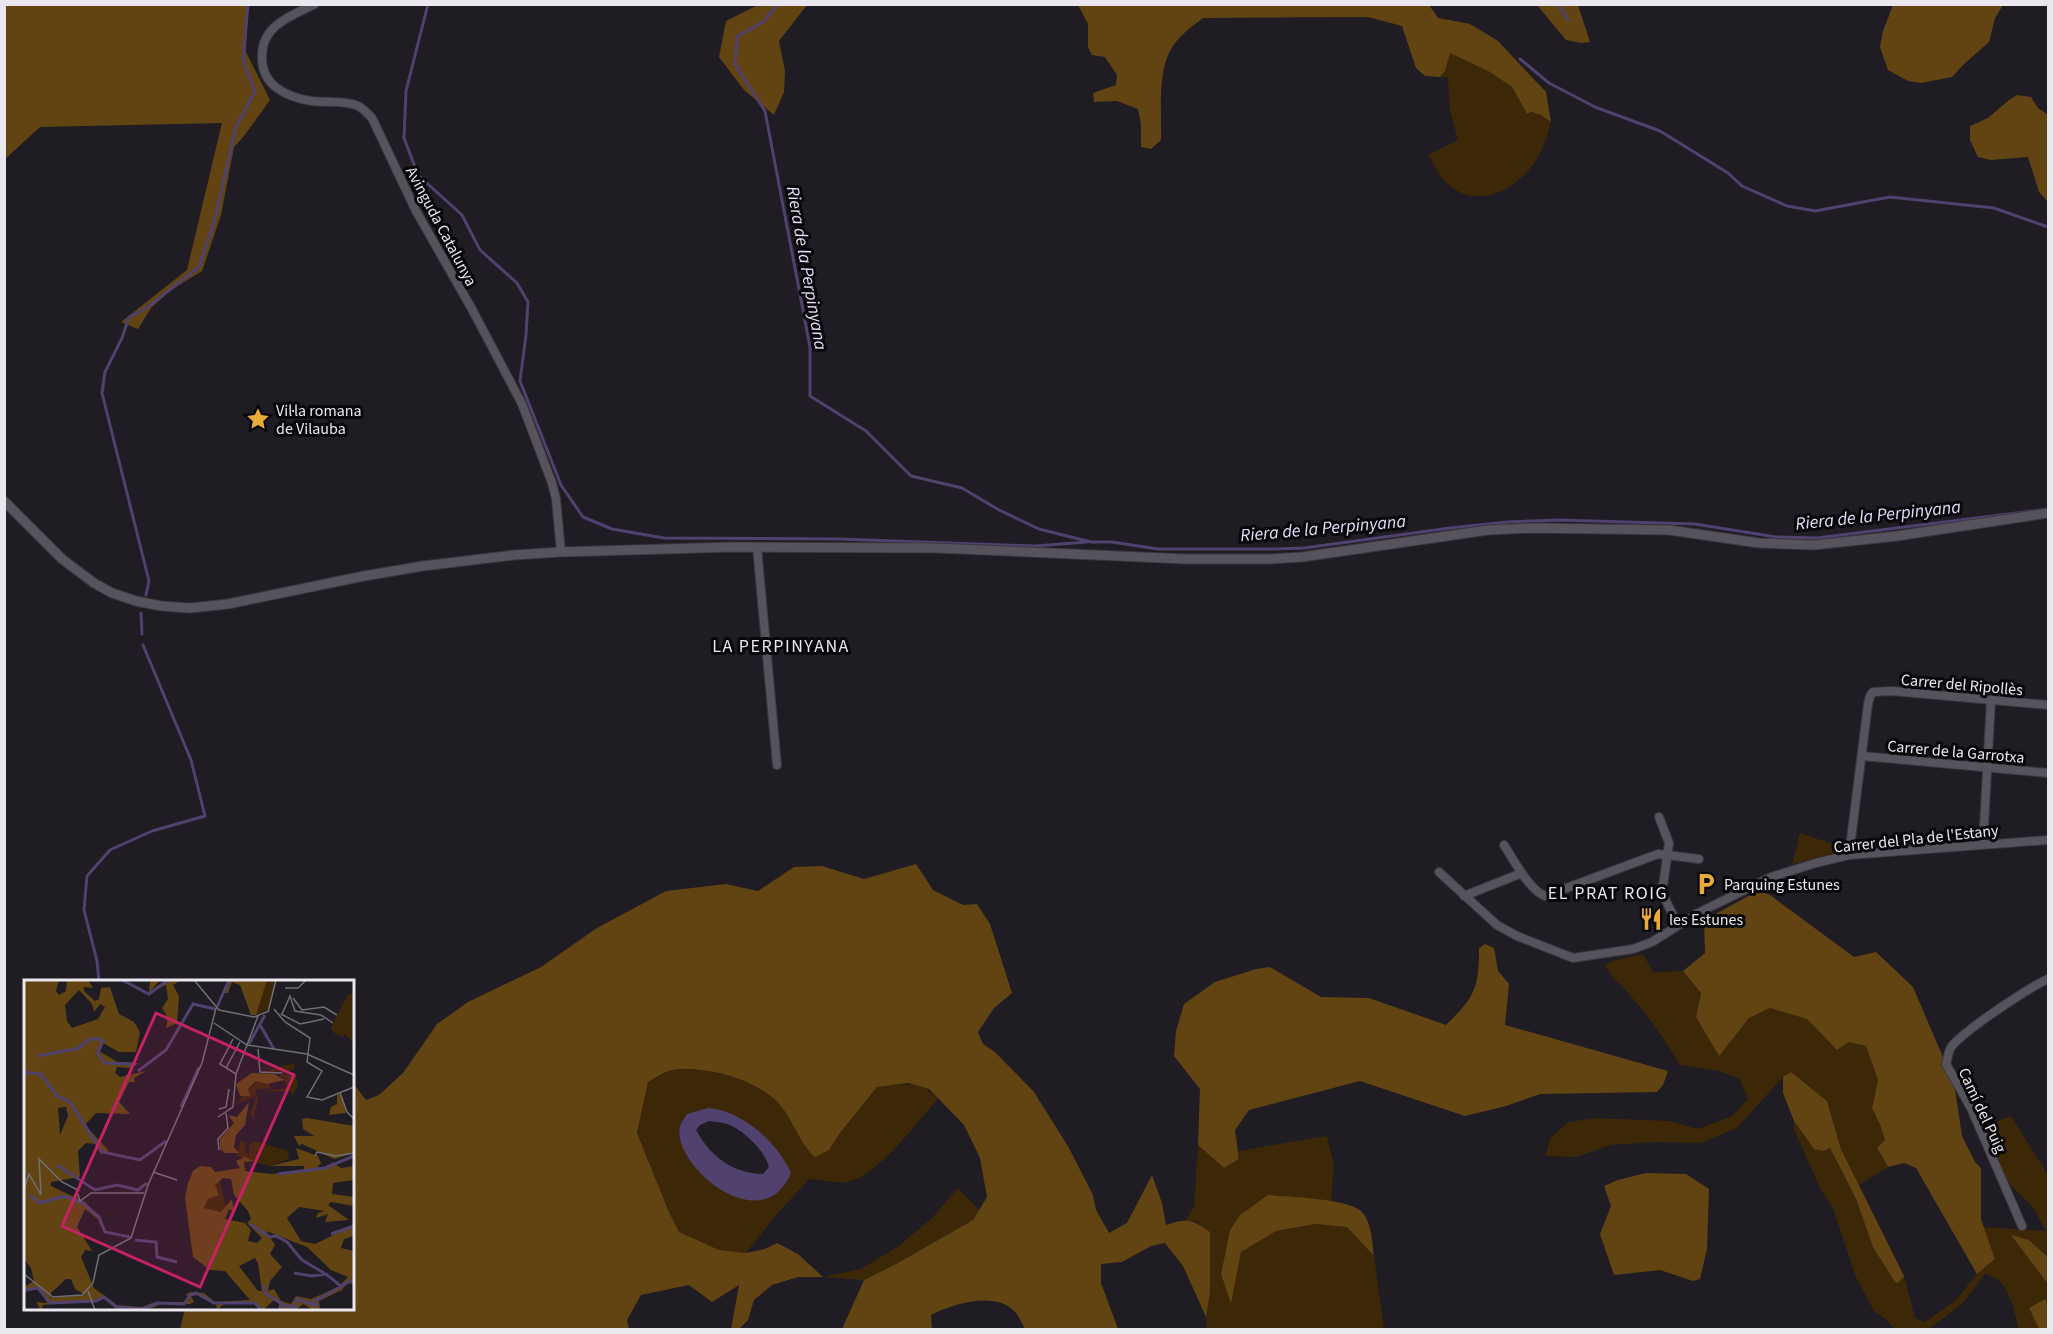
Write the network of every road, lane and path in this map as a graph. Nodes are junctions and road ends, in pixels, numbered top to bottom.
1 (315, 4) edge
2 (4, 501) edge
3 (2049, 513) edge
4 (757, 548) junction
5 (561, 552) junction
6 (1991, 700) junction
7 (2049, 705) edge
8 (1862, 756) junction
9 (777, 765) dead end
10 (1986, 768) junction
11 (2049, 773) edge
12 (1659, 817) dead end
13 (2049, 840) edge
14 (1983, 844) junction
15 (1504, 845) dead end
16 (1849, 855) junction
17 (1667, 857) junction
18 (1699, 859) dead end
19 (1439, 872) dead end
20 (1522, 873) junction
21 (1464, 896) junction
22 (1678, 925) junction
23 (2049, 979) edge
24 (2022, 1226) dead end

1 - 5 street, Avinguda Catalunya
2 - 5 street
3 - 4 street
4 - 5 street
4 - 9 street
6 - 7 street, Carrer del Ripollès
6 - 8 street, Carrer del Ripollès
6 - 10 street
8 - 10 street, Carrer de la Garrotxa
8 - 16 street
10 - 11 street, Carrer de la Garrotxa
10 - 14 street
12 - 17 street
13 - 14 street, Carrer del Pla de l'Estany
14 - 16 street, Carrer del Pla de l'Estany
15 - 20 street
16 - 22 street, Carrer del Pla de l'Estany
17 - 18 street
17 - 20 street
17 - 22 street
19 - 21 street, Carrer del Pla de l'Estany
20 - 21 street
21 - 22 street, Carrer del Pla de l'Estany
23 - 24 street, Camí del Puig

